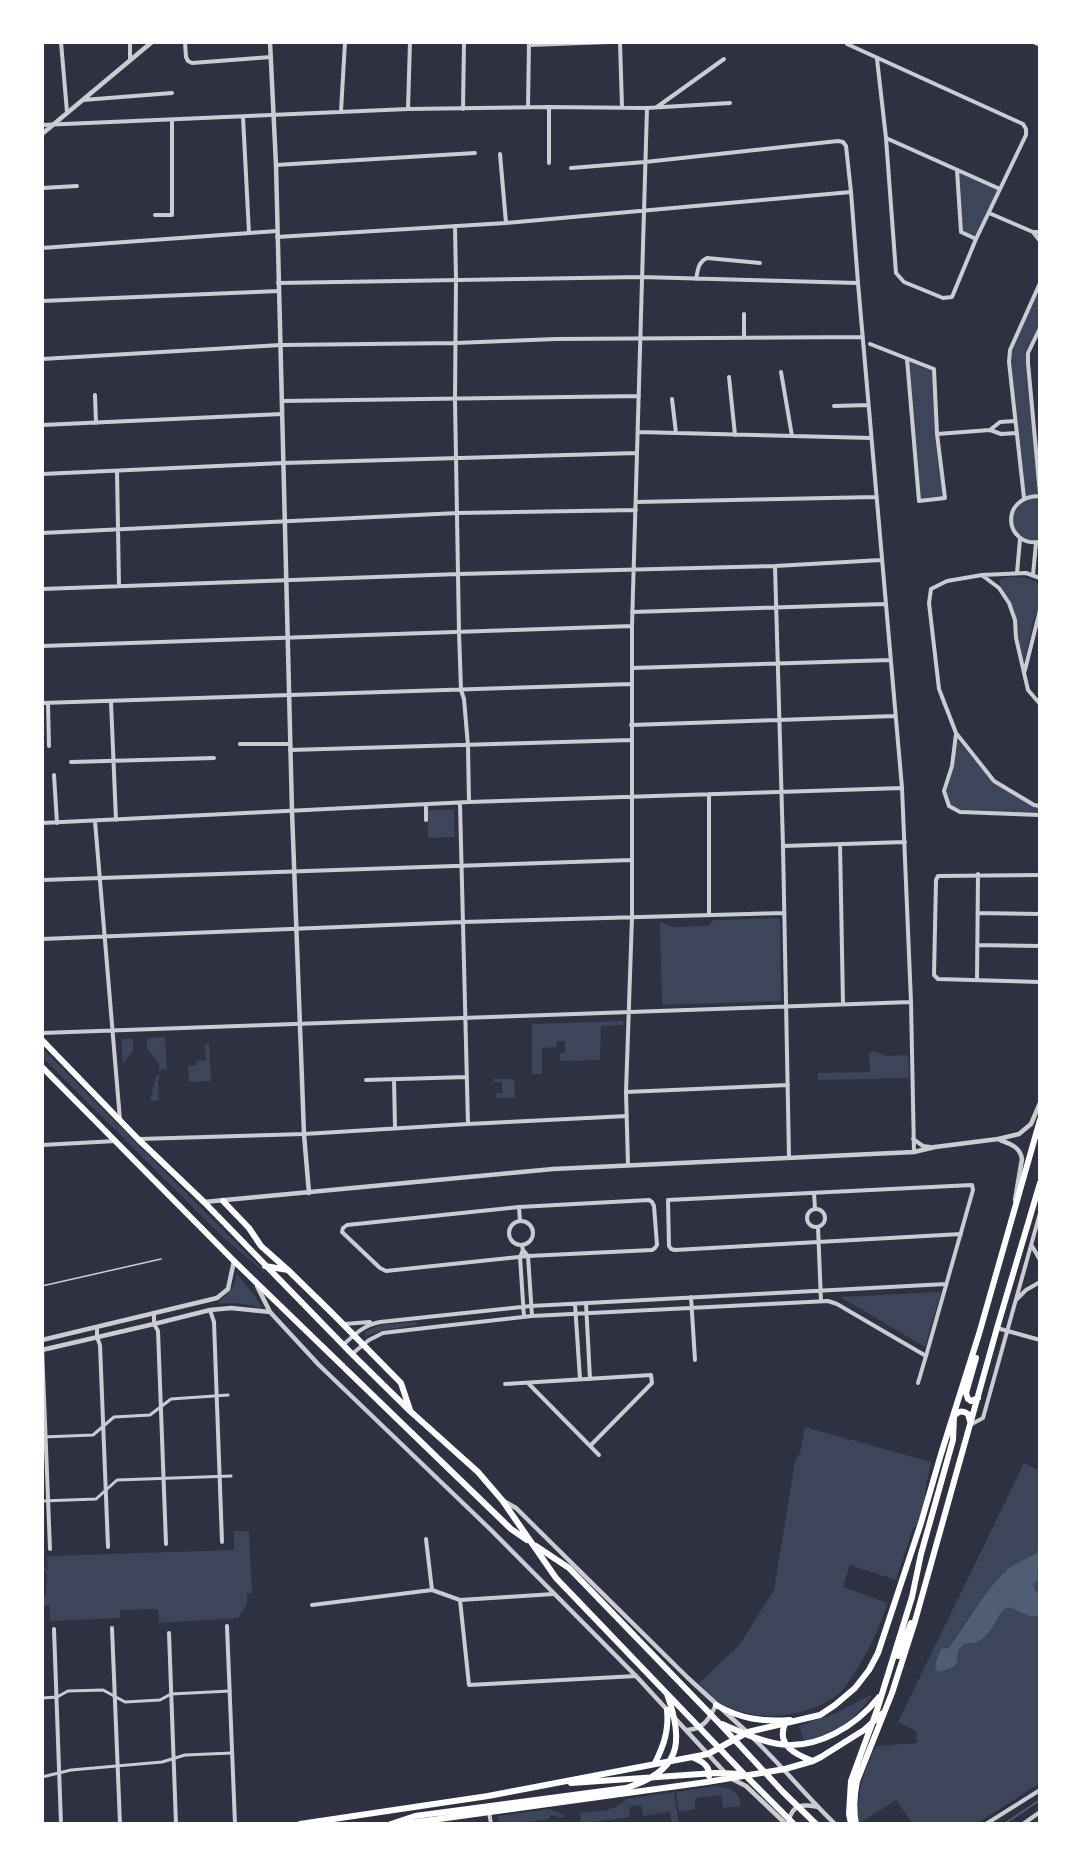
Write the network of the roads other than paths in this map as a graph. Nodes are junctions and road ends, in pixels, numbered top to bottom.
1 (61, 42) edge
2 (130, 42) edge
3 (152, 42) edge
4 (186, 42) edge
5 (270, 42) edge
6 (345, 42) edge
7 (410, 42) edge
8 (465, 42) edge
9 (609, 42) edge
10 (620, 42) edge
11 (1033, 42) edge
12 (529, 44) edge
13 (847, 44) dead end
14 (1040, 45) edge
15 (270, 57) junction
16 (724, 59) dead end
17 (878, 59) junction
18 (130, 60) junction
19 (172, 93) dead end
20 (82, 100) junction
21 (730, 103) dead end
22 (528, 107) junction
23 (549, 107) junction
24 (622, 107) junction
25 (657, 107) junction
26 (646, 108) junction
27 (408, 109) junction
28 (463, 109) junction
29 (341, 111) junction
30 (67, 112) junction
31 (273, 115) junction
32 (243, 117) junction
33 (172, 120) junction
34 (42, 125) edge
35 (54, 125) junction
36 (42, 134) edge
37 (886, 138) junction
38 (475, 153) dead end
39 (500, 154) dead end
40 (645, 162) junction
41 (549, 163) dead end
42 (276, 165) junction
43 (571, 168) dead end
44 (957, 170) junction
45 (77, 186) dead end
46 (42, 188) edge
47 (1000, 189) junction
48 (851, 192) junction
49 (644, 211) junction
50 (989, 213) junction
51 (155, 215) dead end
52 (506, 223) junction
53 (455, 226) junction
54 (277, 231) junction
55 (1033, 232) junction
56 (1040, 232) edge
57 (249, 233) junction
58 (278, 237) junction
59 (976, 239) junction
60 (1040, 241) edge
61 (42, 248) edge
62 (760, 263) dead end
63 (641, 277) junction
64 (456, 279) junction
65 (696, 279) junction
66 (278, 283) junction
67 (858, 283) junction
68 (1040, 283) edge
69 (279, 291) junction
70 (42, 301) edge
71 (744, 314) dead end
72 (1040, 328) edge
73 (862, 337) junction
74 (641, 338) junction
75 (744, 338) junction
76 (455, 343) junction
77 (870, 344) dead end
78 (281, 345) junction
79 (42, 359) edge
80 (907, 359) junction
81 (781, 372) dead end
82 (729, 377) dead end
83 (95, 395) dead end
84 (639, 396) junction
85 (672, 399) dead end
86 (455, 400) junction
87 (282, 401) junction
88 (868, 405) junction
89 (834, 406) dead end
90 (282, 414) junction
91 (1015, 421) junction
92 (96, 423) junction
93 (42, 426) edge
94 (990, 430) junction
95 (638, 432) junction
96 (676, 433) junction
97 (1017, 433) junction
98 (937, 434) junction
99 (735, 435) junction
100 (792, 436) junction
101 (871, 438) junction
102 (637, 453) junction
103 (456, 458) junction
104 (283, 464) junction
105 (117, 471) junction
106 (42, 474) edge
107 (1040, 495) edge
108 (876, 497) junction
109 (1024, 498) junction
110 (636, 502) junction
111 (636, 510) junction
112 (458, 513) junction
113 (284, 521) junction
114 (117, 529) junction
115 (42, 533) edge
116 (1021, 538) junction
117 (1038, 542) edge
118 (881, 561) junction
119 (775, 566) junction
120 (633, 569) junction
121 (1017, 573) junction
122 (459, 574) junction
123 (982, 575) junction
124 (1033, 575) junction
125 (1040, 578) edge
126 (286, 582) junction
127 (119, 586) junction
128 (42, 589) edge
129 (885, 604) junction
130 (776, 608) junction
131 (1040, 610) edge
132 (632, 612) junction
133 (632, 626) junction
134 (459, 632) junction
135 (286, 638) junction
136 (42, 646) edge
137 (890, 660) junction
138 (778, 664) junction
139 (632, 668) junction
140 (1024, 673) junction
141 (631, 684) junction
142 (461, 690) junction
143 (288, 695) junction
144 (111, 702) junction
145 (42, 703) edge
146 (48, 703) junction
147 (1040, 704) edge
148 (895, 716) junction
149 (779, 720) junction
150 (631, 725) junction
151 (956, 733) junction
152 (631, 740) junction
153 (240, 744) dead end
154 (290, 744) junction
155 (49, 746) dead end
156 (468, 746) junction
157 (291, 750) junction
158 (214, 758) dead end
159 (113, 760) junction
160 (71, 762) dead end
161 (54, 775) dead end
162 (902, 788) junction
163 (781, 792) junction
164 (709, 794) junction
165 (631, 796) junction
166 (469, 802) junction
167 (460, 803) junction
168 (426, 805) junction
169 (1040, 806) edge
170 (292, 811) junction
171 (1040, 815) edge
172 (116, 820) junction
173 (426, 820) dead end
174 (95, 822) junction
175 (42, 823) edge
176 (57, 823) junction
177 (905, 842) junction
178 (840, 844) junction
179 (783, 846) junction
180 (631, 860) junction
181 (461, 865) junction
182 (294, 871) junction
183 (978, 874) junction
184 (1040, 875) edge
185 (99, 877) junction
186 (42, 880) edge
187 (783, 913) junction
188 (978, 913) junction
189 (1040, 914) edge
190 (709, 915) junction
191 (632, 917) junction
192 (463, 922) junction
193 (297, 929) junction
194 (105, 936) junction
195 (42, 939) edge
196 (978, 945) junction
197 (1040, 946) edge
198 (977, 980) junction
199 (1040, 982) edge
200 (911, 1002) junction
201 (843, 1004) junction
202 (785, 1007) junction
203 (628, 1012) junction
204 (466, 1019) junction
205 (301, 1025) junction
206 (114, 1032) junction
207 (42, 1034) edge
208 (42, 1040) edge
209 (42, 1067) edge
210 (467, 1077) junction
211 (394, 1079) junction
212 (366, 1080) dead end
213 (788, 1085) junction
214 (626, 1092) junction
215 (1040, 1103) edge
216 (627, 1116) junction
217 (120, 1120) junction
218 (1040, 1120) edge
219 (468, 1124) junction
220 (395, 1128) junction
221 (304, 1134) junction
222 (138, 1139) junction
223 (913, 1139) junction
224 (998, 1139) junction
225 (116, 1141) junction
226 (42, 1145) edge
227 (934, 1148) junction
228 (914, 1152) junction
229 (789, 1157) junction
230 (628, 1165) junction
231 (1040, 1186) edge
232 (309, 1193) junction
233 (814, 1193) junction
234 (1040, 1200) edge
235 (223, 1201) junction
236 (204, 1202) junction
237 (519, 1207) junction
238 (815, 1209) junction
239 (1040, 1213) edge
240 (520, 1221) junction
241 (1010, 1225) junction
242 (818, 1227) junction
243 (961, 1234) junction
244 (819, 1241) junction
245 (1031, 1245) junction
246 (522, 1248) junction
247 (528, 1256) junction
248 (520, 1257) junction
249 (161, 1259) dead end
250 (1040, 1260) edge
251 (234, 1261) junction
252 (265, 1266) junction
253 (288, 1270) junction
254 (255, 1281) junction
255 (1040, 1282) edge
256 (946, 1284) junction
257 (42, 1286) edge
258 (821, 1291) junction
259 (691, 1297) junction
260 (1015, 1300) junction
261 (821, 1301) junction
262 (586, 1303) junction
263 (575, 1304) junction
264 (531, 1306) junction
265 (523, 1307) junction
266 (692, 1309) junction
267 (210, 1310) junction
268 (270, 1312) junction
269 (587, 1313) junction
270 (154, 1314) junction
271 (576, 1314) junction
272 (532, 1316) junction
273 (524, 1317) junction
274 (380, 1322) junction
275 (342, 1323) junction
276 (154, 1324) junction
277 (97, 1327) junction
278 (997, 1328) junction
279 (1006, 1330) junction
280 (979, 1334) junction
281 (354, 1335) junction
282 (97, 1337) junction
283 (42, 1340) edge
284 (1040, 1340) edge
285 (588, 1342) junction
286 (578, 1343) junction
287 (343, 1345) junction
288 (362, 1345) junction
289 (42, 1349) edge
290 (352, 1354) junction
291 (926, 1356) junction
292 (695, 1360) dead end
293 (580, 1379) junction
294 (590, 1379) junction
295 (527, 1383) junction
296 (918, 1383) dead end
297 (505, 1384) dead end
298 (228, 1395) dead end
299 (216, 1396) junction
300 (978, 1398) junction
301 (161, 1406) junction
302 (410, 1411) junction
303 (954, 1416) junction
304 (970, 1425) junction
305 (103, 1426) junction
306 (44, 1437) edge
307 (590, 1446) junction
308 (599, 1455) dead end
309 (219, 1476) junction
310 (231, 1476) dead end
311 (163, 1479) junction
312 (106, 1490) junction
313 (502, 1500) junction
314 (42, 1501) edge
315 (48, 1501) junction
316 (426, 1539) dead end
317 (222, 1542) dead end
318 (166, 1544) dead end
319 (108, 1547) dead end
320 (50, 1549) dead end
321 (924, 1586) junction
322 (432, 1590) junction
323 (554, 1594) junction
324 (460, 1600) junction
325 (312, 1605) dead end
326 (227, 1626) dead end
327 (112, 1628) dead end
328 (54, 1629) dead end
329 (169, 1633) dead end
330 (636, 1676) junction
331 (230, 1691) junction
332 (665, 1691) junction
333 (171, 1694) junction
334 (114, 1696) junction
335 (57, 1697) junction
336 (42, 1698) edge
337 (716, 1705) junction
338 (667, 1710) junction
339 (883, 1713) junction
340 (820, 1715) junction
341 (719, 1723) junction
342 (785, 1724) junction
343 (687, 1730) junction
344 (748, 1732) junction
345 (232, 1753) junction
346 (708, 1754) junction
347 (693, 1757) junction
348 (173, 1759) junction
349 (813, 1761) junction
350 (655, 1763) junction
351 (117, 1766) junction
352 (785, 1769) junction
353 (60, 1773) junction
354 (744, 1774) junction
355 (42, 1777) edge
356 (652, 1777) junction
357 (730, 1778) junction
358 (708, 1782) junction
359 (549, 1785) junction
360 (1040, 1790) edge
361 (818, 1807) junction
362 (489, 1812) junction
363 (1040, 1812) edge
364 (353, 1816) junction
365 (336, 1822) edge
366 (62, 1824) edge
367 (120, 1824) edge
368 (176, 1824) edge
369 (235, 1824) edge
370 (300, 1824) edge
371 (354, 1824) edge
372 (392, 1824) edge
373 (403, 1824) edge
374 (491, 1824) edge
375 (787, 1824) edge
376 (794, 1824) edge
377 (816, 1824) edge
378 (835, 1824) edge
379 (851, 1824) edge
380 (856, 1824) edge
381 (986, 1824) edge
382 (1023, 1824) edge

1 - 30 street
2 - 18 street
3 - 18 street
4 - 15 street
5 - 15 street
6 - 29 street
7 - 27 street
8 - 28 street
9 - 12 street
10 - 24 street
11 - 14 street
12 - 22 street
13 - 17 street
15 - 31 street
16 - 25 street
17 - 37 street
17 - 47 street
18 - 20 street
19 - 20 street
20 - 30 street
21 - 25 street
22 - 23 street
22 - 28 street
23 - 24 street
23 - 41 street
24 - 26 street
25 - 26 street
26 - 40 street
27 - 28 street
27 - 29 street
29 - 31 street
30 - 35 street
31 - 32 street
31 - 42 street
32 - 33 street
32 - 57 street
33 - 35 street
33 - 51 street
34 - 35 street
35 - 36 street
37 - 44 street
37 - 59 street
38 - 42 street
39 - 52 street
40 - 43 street
40 - 48 street
40 - 49 street
42 - 54 street
44 - 47 street
44 - 59 street
45 - 46 street
47 - 50 street
48 - 49 street
48 - 67 street
49 - 52 street
49 - 63 street
50 - 55 street
50 - 59 street
52 - 53 street
53 - 58 street
53 - 64 street
54 - 57 street
54 - 58 street
55 - 56 street
55 - 60 street
57 - 61 street
58 - 66 street
62 - 65 street
63 - 64 street
63 - 65 street
63 - 74 street
64 - 66 street
64 - 76 street
65 - 67 street
66 - 69 street
67 - 73 street
68 - 91 street
69 - 70 street
69 - 78 street
71 - 75 street
72 - 107 street
73 - 75 street
73 - 88 street
74 - 75 street
74 - 76 street
74 - 84 street
76 - 78 street
76 - 86 street
77 - 80 street
78 - 79 street
78 - 87 street
80 - 98 street
80 - 98 street
81 - 100 street
82 - 99 street
83 - 92 street
84 - 86 street
84 - 95 street
85 - 96 street
86 - 87 street
86 - 103 street
87 - 90 street
88 - 89 street
88 - 101 street
90 - 92 street
90 - 104 street
91 - 94 street
91 - 97 street
92 - 93 street
94 - 97 street
94 - 98 street
95 - 96 street
95 - 102 street
96 - 99 street
97 - 109 street
99 - 100 street
100 - 101 street
101 - 108 street
102 - 103 street
102 - 110 street
103 - 104 street
103 - 112 street
104 - 105 street
104 - 113 street
105 - 106 street
105 - 114 street
107 - 109 street
108 - 110 street
108 - 118 street
109 - 116 street
110 - 111 street
111 - 112 street
111 - 120 street
112 - 113 street
112 - 122 street
113 - 114 street
113 - 126 street
114 - 115 street
114 - 127 street
116 - 117 street
116 - 121 street
117 - 124 street
118 - 119 street
118 - 129 street
119 - 120 street
119 - 130 street
120 - 122 street
120 - 132 street
121 - 123 street
121 - 124 street
122 - 126 street
122 - 134 street
123 - 140 street
123 - 151 street
124 - 125 street
126 - 127 street
126 - 135 street
127 - 128 street
129 - 130 street
129 - 137 street
130 - 132 street
130 - 138 street
131 - 140 street
132 - 133 street
133 - 134 street
133 - 139 street
134 - 135 street
134 - 142 street
135 - 136 street
135 - 143 street
137 - 138 street
137 - 148 street
138 - 139 street
138 - 149 street
139 - 141 street
140 - 147 street
141 - 142 street
141 - 150 street
142 - 143 street
142 - 156 street
143 - 144 street
143 - 154 street
144 - 146 street
144 - 159 street
145 - 146 street
146 - 155 street
148 - 149 street
148 - 162 street
149 - 150 street
149 - 163 street
150 - 152 street
151 - 169 street
151 - 171 street
152 - 156 street
152 - 165 street
153 - 154 street
154 - 157 street
156 - 157 street
156 - 166 street
157 - 170 street
158 - 159 street
159 - 160 street
159 - 172 street
161 - 176 street
162 - 163 street
162 - 177 street
163 - 164 street
163 - 179 street
164 - 165 street
164 - 190 street
165 - 166 street
165 - 180 street
166 - 167 street
167 - 168 street
167 - 181 street
168 - 170 street
168 - 173 street
170 - 172 street
170 - 182 street
172 - 174 street
174 - 176 street
174 - 185 street
175 - 176 street
177 - 178 street
177 - 200 street
178 - 179 street
178 - 201 street
179 - 187 street
180 - 181 street
180 - 191 street
181 - 182 street
181 - 192 street
182 - 185 street
182 - 193 street
183 - 184 street
183 - 188 street
183 - 198 street
185 - 186 street
185 - 194 street
187 - 190 street
187 - 202 street
188 - 189 street
188 - 196 street
190 - 191 street
191 - 192 street
191 - 203 street
192 - 193 street
192 - 204 street
193 - 194 street
193 - 205 street
194 - 195 street
194 - 206 street
196 - 197 street
196 - 198 street
198 - 199 street
200 - 201 street
200 - 223 street
201 - 202 street
202 - 203 street
202 - 213 street
203 - 204 street
203 - 214 street
204 - 205 street
204 - 210 street
205 - 206 street
205 - 221 street
206 - 207 street
206 - 217 street
208 - 217 main road
209 - 225 main road
210 - 211 street
210 - 219 street
211 - 212 street
211 - 220 street
213 - 214 street
213 - 229 street
214 - 216 street
215 - 224 street
216 - 219 street
216 - 230 street
217 - 222 main road
218 - 241 main road
219 - 220 street
220 - 221 street
221 - 222 street
221 - 232 street
222 - 236 main road
223 - 227 street
223 - 228 street
224 - 227 street
224 - 241 street
225 - 226 street
225 - 251 main road
227 - 228 street
228 - 229 street
229 - 230 street
230 - 232 street
231 - 234 street
231 - 278 main road
232 - 235 street
233 - 238 street
233 - 243 street
233 - 244 street
235 - 236 street
235 - 253 main road
236 - 252 main road
237 - 240 street
237 - 247 street
237 - 248 street
238 - 242 street
238 - 242 street
239 - 245 street
240 - 246 street
240 - 246 street
241 - 280 main road
242 - 244 street
243 - 244 street
243 - 256 street
244 - 258 street
245 - 250 street
245 - 260 street
246 - 247 street
246 - 248 street
247 - 248 street
247 - 264 street
248 - 265 street
249 - 257 lane
251 - 254 main road
251 - 270 street
252 - 253 main road
252 - 287 main road
253 - 275 main road
254 - 268 street
254 - 341 main road
255 - 260 street
256 - 258 street
256 - 291 street
258 - 259 street
258 - 261 street
259 - 262 street
259 - 266 street
260 - 279 street
261 - 266 street
261 - 291 street
262 - 263 street
262 - 269 street
263 - 264 street
263 - 271 street
264 - 265 street
264 - 272 street
265 - 273 street
265 - 274 street
266 - 269 street
266 - 292 street
267 - 268 street
267 - 276 street
267 - 299 street
268 - 323 street
269 - 271 street
269 - 285 street
270 - 276 street
270 - 277 street
271 - 272 street
271 - 286 street
272 - 273 street
273 - 288 street
274 - 275 street
274 - 281 street
275 - 281 main road
276 - 282 street
276 - 301 street
277 - 282 street
277 - 283 street
278 - 279 street
278 - 300 main road
279 - 284 street
279 - 304 street
280 - 300 main road
280 - 303 main road
281 - 287 street
281 - 288 main road
282 - 289 street
282 - 305 street
285 - 286 street
285 - 294 street
286 - 293 street
287 - 290 main road
288 - 290 street
288 - 302 main road
289 - 306 street
290 - 302 main road
291 - 296 street
293 - 294 street
293 - 295 street
294 - 307 street
295 - 297 street
295 - 307 street
298 - 299 street
299 - 301 street
299 - 309 street
300 - 304 main road
301 - 305 street
301 - 311 street
302 - 313 main road
303 - 304 main road
303 - 340 main road
303 - 379 main road
304 - 321 main road
305 - 306 street
305 - 312 street
306 - 315 street
307 - 308 street
309 - 310 street
309 - 311 street
309 - 317 street
311 - 312 street
311 - 318 street
312 - 315 street
312 - 319 street
313 - 332 main road
313 - 337 street
314 - 315 street
315 - 320 street
316 - 322 street
321 - 339 main road
321 - 341 main road
322 - 324 street
322 - 325 street
323 - 324 street
323 - 330 street
324 - 330 street
326 - 331 street
327 - 334 street
328 - 335 street
329 - 333 street
330 - 338 street
331 - 333 street
331 - 345 street
332 - 354 main road
332 - 356 main road
333 - 334 street
333 - 348 street
334 - 335 street
334 - 351 street
335 - 336 street
335 - 353 street
337 - 340 main road
337 - 343 street
337 - 344 street
338 - 343 street
338 - 350 main road
339 - 349 main road
339 - 380 main road
340 - 342 main road
341 - 377 main road
342 - 344 main road
342 - 349 main road
343 - 346 street
344 - 346 main road
344 - 352 street
345 - 348 street
345 - 369 street
346 - 347 main road
346 - 357 street
347 - 350 main road
347 - 358 main road
348 - 351 street
348 - 368 street
349 - 352 main road
350 - 359 main road
351 - 353 street
351 - 367 street
352 - 357 main road
352 - 361 street
353 - 355 street
353 - 366 street
354 - 356 main road
354 - 376 main road
356 - 359 main road
356 - 372 main road
357 - 358 main road
357 - 375 street
358 - 362 main road
359 - 364 main road
360 - 381 street
361 - 375 street
361 - 378 street
362 - 373 main road
362 - 374 street
363 - 382 street
364 - 365 main road
364 - 371 street
365 - 370 main road

